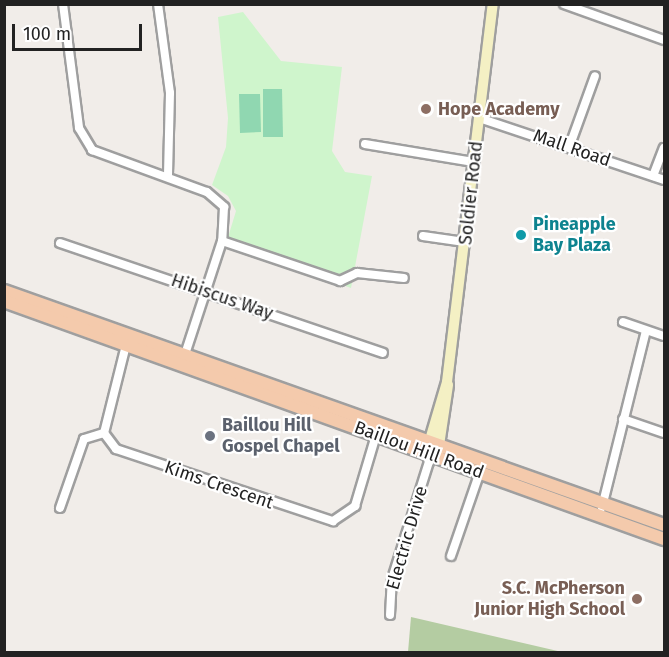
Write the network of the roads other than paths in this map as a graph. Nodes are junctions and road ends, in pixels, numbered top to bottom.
1 (63, 4) edge
2 (158, 4) edge
3 (493, 4) edge
4 (564, 4) edge
5 (664, 40) edge
6 (595, 76) dead end
7 (479, 118) junction
8 (365, 144) dead end
9 (570, 145) junction
10 (664, 148) edge
11 (474, 162) junction
12 (168, 175) junction
13 (653, 176) junction
14 (664, 180) edge
15 (423, 236) dead end
16 (222, 241) junction
17 (465, 242) junction
18 (60, 243) dead end
19 (405, 278) dead end
20 (4, 291) edge
21 (205, 291) junction
22 (4, 302) edge
23 (623, 322) dead end
24 (646, 331) junction
25 (664, 336) edge
26 (126, 345) junction
27 (383, 353) dead end
28 (185, 354) junction
29 (623, 419) junction
30 (104, 433) junction
31 (664, 433) edge
32 (376, 435) junction
33 (436, 442) junction
34 (430, 457) junction
35 (480, 472) junction
36 (60, 508) dead end
37 (601, 509) junction
38 (664, 525) edge
39 (664, 539) edge
40 (451, 556) dead end
41 (390, 615) dead end

1 - 12 street
2 - 12 street
3 - 7 main road, Soldier Road
4 - 5 street
6 - 9 street
7 - 9 street, Mall Road
7 - 11 main road, Soldier Road
8 - 11 street
9 - 13 street, Mall Road
10 - 13 street
11 - 17 main road, Soldier Road
12 - 16 street
13 - 14 street, Mall Road
15 - 17 street
16 - 19 street
16 - 21 street
17 - 33 main road, Soldier Road
18 - 21 street, Hibiscus Way
20 - 28 main road, Baillou Hill Road
21 - 27 street, Hibiscus Way
21 - 28 street
22 - 26 main road, Baillou Hill Road
23 - 24 street
24 - 25 street
24 - 29 street
26 - 30 street
26 - 32 main road, Baillou Hill Road
28 - 33 main road, Baillou Hill Road
29 - 31 street
29 - 37 street
30 - 32 street, Kims Crescent
30 - 36 street
32 - 34 main road, Baillou Hill Road
33 - 34 main road, Soldier Road
33 - 37 main road, Baillou Hill Road
34 - 35 main road, Baillou Hill Road
34 - 41 street, Electric Drive
35 - 37 main road, Baillou Hill Road
35 - 40 street
37 - 38 main road, Baillou Hill Road
37 - 39 main road, Baillou Hill Road

